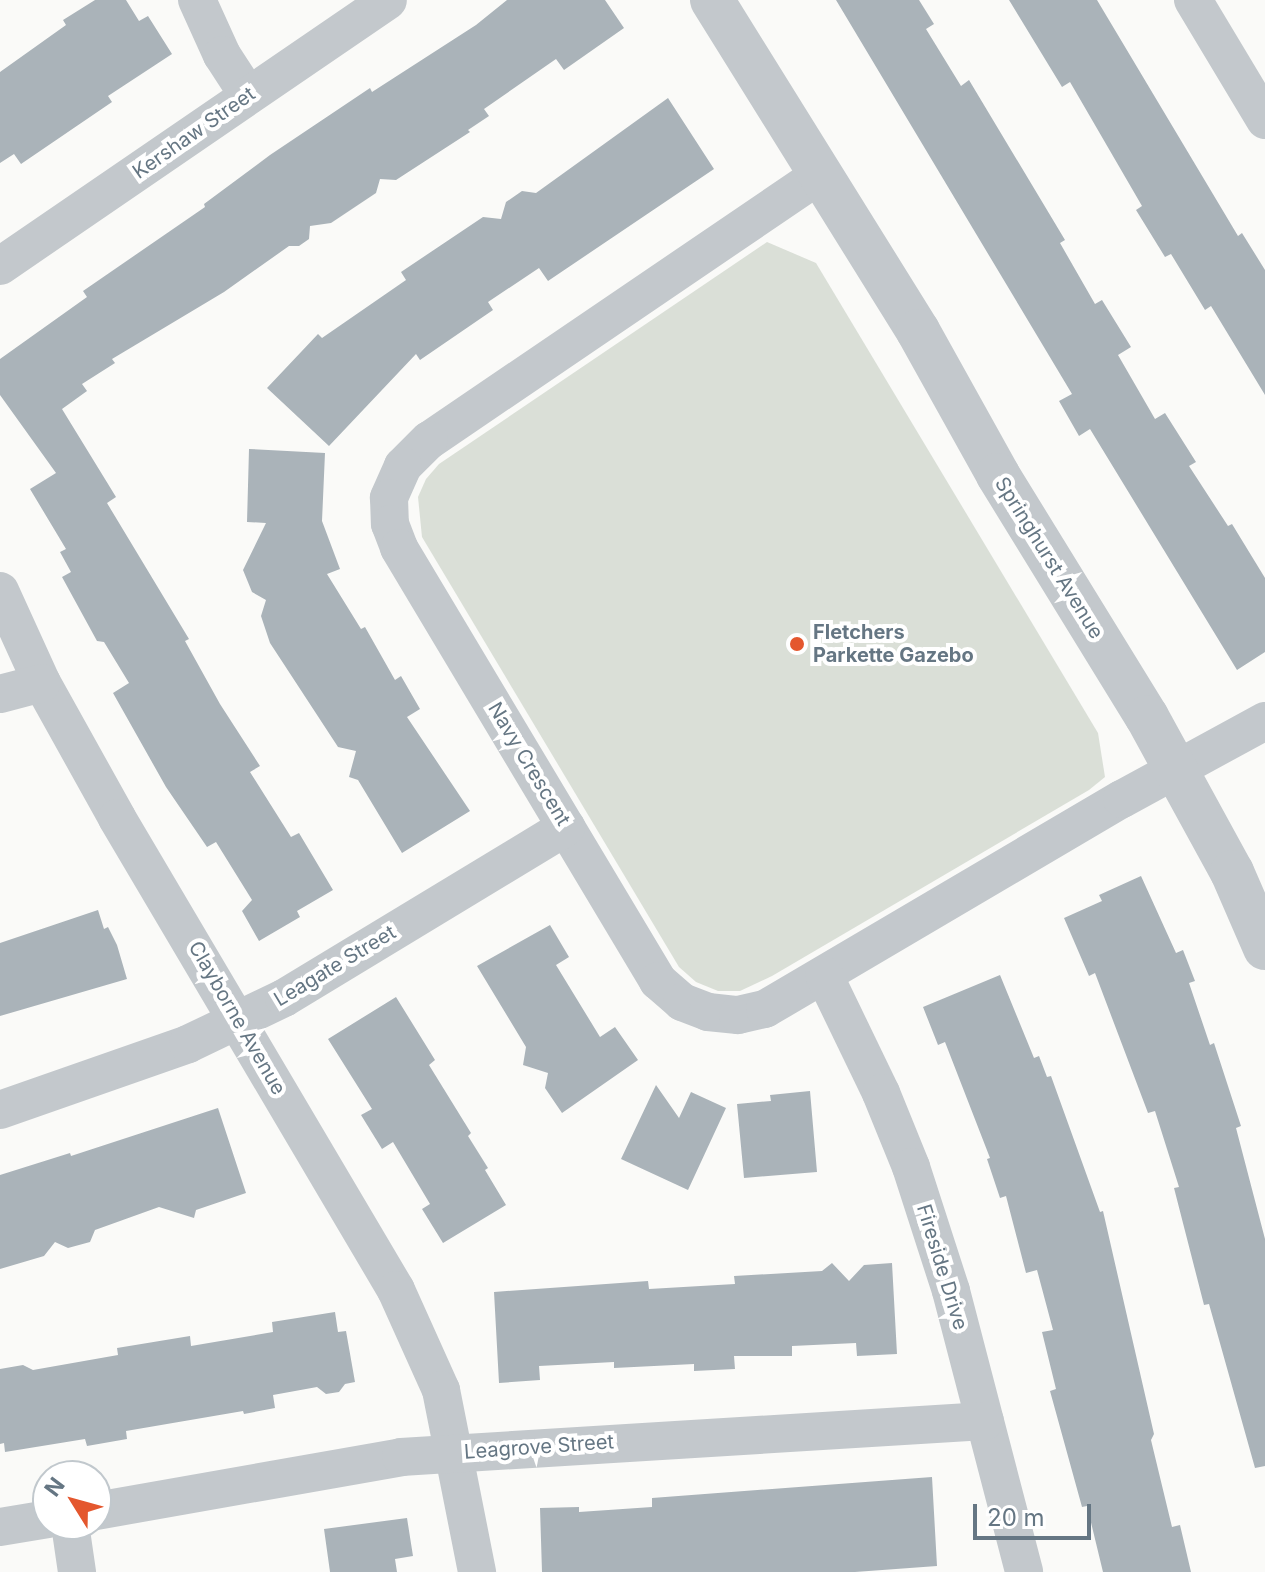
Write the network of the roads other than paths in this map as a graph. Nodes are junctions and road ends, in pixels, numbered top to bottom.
1 (197, 0) edge
2 (388, 0) edge
3 (712, 0) edge
4 (1193, 0) edge
5 (248, 95) junction
6 (1265, 120) edge
7 (818, 176) junction
8 (0, 266) edge
9 (0, 591) edge
10 (42, 683) junction
11 (0, 694) edge
12 (1265, 721) edge
13 (1176, 769) junction
14 (566, 827) junction
15 (1265, 948) edge
16 (824, 975) junction
17 (238, 1020) junction
18 (0, 1110) edge
19 (985, 1421) junction
20 (455, 1453) junction
21 (112, 1508) edge
22 (32, 1522) edge
23 (0, 1527) edge
24 (72, 1540) edge
25 (77, 1572) edge
26 (477, 1572) edge
27 (1024, 1572) edge

1 - 5 street
2 - 5 street, Kershaw Street
3 - 7 street, Springhurst Avenue
4 - 6 street
5 - 8 street, Kershaw Street
7 - 13 street, Springhurst Avenue
7 - 14 street, Navy Crescent
9 - 10 street, Clayborne Avenue
10 - 11 street
10 - 17 street, Clayborne Avenue
12 - 13 street, Navy Crescent
13 - 15 street, Springhurst Avenue
13 - 16 street, Navy Crescent
14 - 16 street, Navy Crescent
14 - 17 street, Leagate Street
16 - 19 street, Fireside Drive
17 - 18 street, Leagate Street
17 - 20 street, Clayborne Avenue
19 - 20 street, Leagrove Street
19 - 27 street, Fireside Drive
20 - 21 street, Leagrove Street
20 - 26 street
22 - 23 street
24 - 25 street

